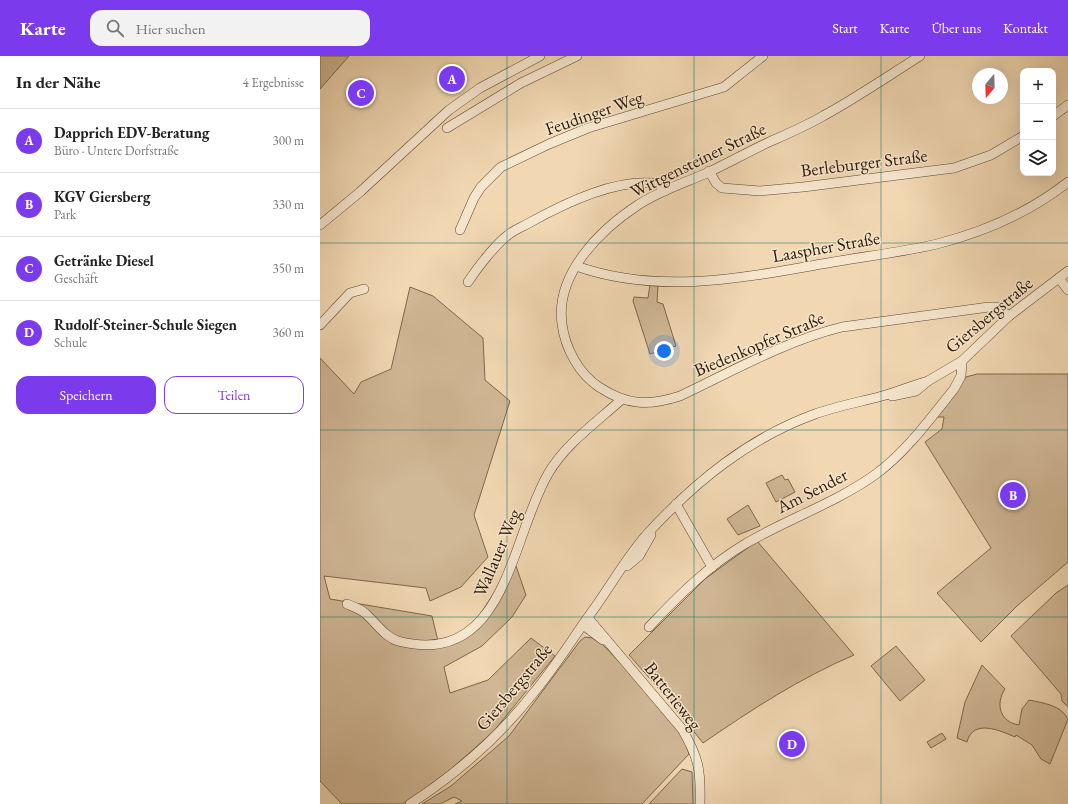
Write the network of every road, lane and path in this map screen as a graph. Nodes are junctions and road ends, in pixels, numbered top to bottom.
1 (540, 56) edge
2 (577, 56) edge
3 (763, 56) edge
4 (920, 56) edge
5 (1068, 105) edge
6 (1056, 114) edge
7 (447, 128) dead end
8 (1020, 138) edge
9 (709, 172) junction
10 (1068, 182) edge
11 (665, 191) junction
12 (320, 225) edge
13 (460, 230) dead end
14 (576, 266) junction
15 (1068, 271) edge
16 (1059, 278) junction
17 (468, 282) dead end
18 (364, 289) dead end
19 (1068, 290) edge
20 (1009, 316) junction
21 (320, 325) edge
22 (962, 361) junction
23 (619, 398) junction
24 (676, 504) junction
25 (712, 567) junction
26 (347, 604) dead end
27 (586, 621) junction
28 (649, 627) dead end
29 (410, 804) edge
30 (700, 804) edge

1 - 12 street
2 - 7 street
3 - 13 street, Feudinger Weg
4 - 9 street, Wittgensteiner Straße
5 - 6 street
8 - 9 street, Berleburger Straße
9 - 11 street, Wittgensteiner Straße
10 - 14 street, Laaspher Straße
11 - 14 street, Wittgensteiner Straße
11 - 17 street
14 - 23 street, Wittgensteiner Straße
15 - 16 street, Giersbergstraße
16 - 19 street
16 - 20 street, Giersbergstraße
18 - 21 street
20 - 22 street, Giersbergstraße
20 - 23 street, Biedenkopfer Straße
22 - 24 street, Giersbergstraße
22 - 25 street, Am Sender
23 - 26 street, Wallauer Weg
24 - 25 street
24 - 27 street, Giersbergstraße
25 - 28 street, Am Sender
27 - 29 street, Giersbergstraße
27 - 30 street, Batterieweg

